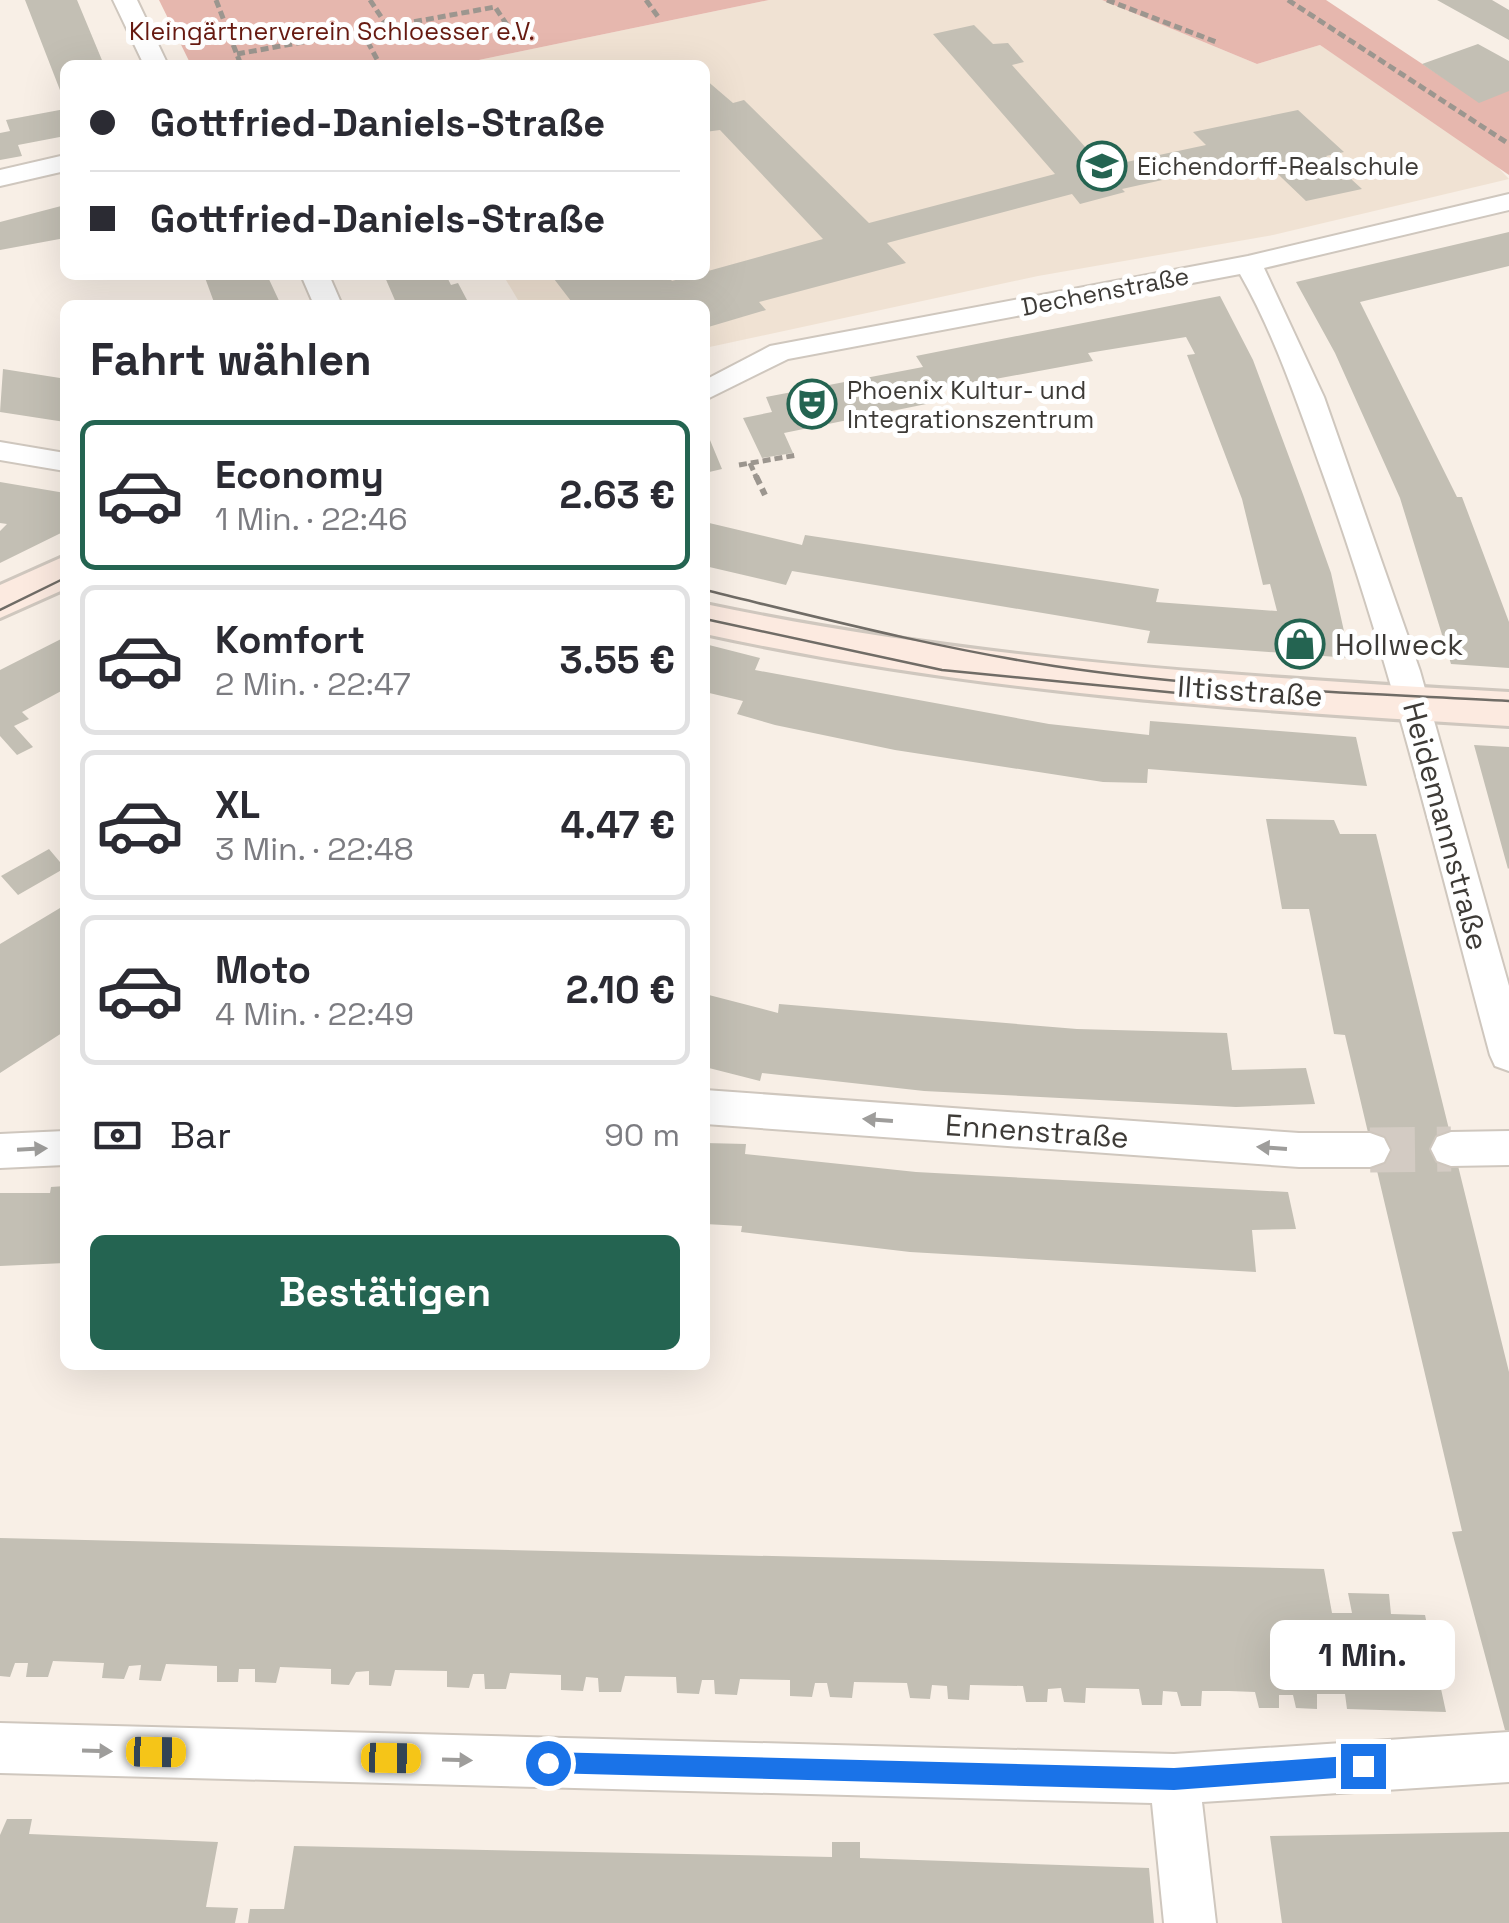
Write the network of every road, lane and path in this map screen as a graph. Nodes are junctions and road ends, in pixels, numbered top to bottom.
1 (125, 0) edge
2 (216, 0) edge
3 (370, 0) edge
4 (646, 0) edge
5 (1107, 0) edge
6 (1288, 0) edge
7 (659, 18) dead end
8 (387, 26) junction
9 (362, 31) junction
10 (515, 37) dead end
11 (1219, 43) dead end
12 (237, 54) junction
13 (154, 60) edge
14 (239, 60) edge
15 (377, 60) edge
16 (1509, 144) edge
17 (60, 164) edge
18 (0, 178) edge
19 (1509, 202) edge
20 (1248, 264) junction
21 (710, 389) edge
22 (0, 451) edge
23 (798, 455) dead end
24 (60, 461) edge
25 (750, 463) junction
26 (739, 465) dead end
27 (765, 495) dead end
28 (60, 573) edge
29 (710, 591) edge
30 (0, 603) edge
31 (710, 619) edge
32 (992, 667) junction
33 (1411, 703) junction
34 (1509, 709) edge
35 (1509, 1055) edge
36 (710, 1107) edge
37 (60, 1148) edge
38 (1509, 1148) edge
39 (1451, 1149) tunnel mouth
40 (1370, 1150) tunnel mouth
41 (0, 1151) edge
42 (0, 1748) edge
43 (1509, 1757) edge
44 (1174, 1779) junction
45 (1190, 1923) edge

1 - 13 street
2 - 12 path
3 - 8 path
4 - 7 path
5 - 11 path
6 - 16 path
8 - 9 path
8 - 10 path
9 - 12 path
9 - 15 path
12 - 14 path
17 - 18 street
19 - 20 street, Dechenstraße
20 - 21 street, Dechenstraße
20 - 33 street, Heidemannstraße
22 - 24 street
23 - 25 path
25 - 26 path
25 - 27 path
28 - 30 street
29 - 32 street, Iltisstraße
31 - 32 street, Iltisstraße
32 - 33 street, Iltisstraße
33 - 34 street, Iltisstraße
33 - 35 street, Heidemannstraße
40 -> 36 street, Ennenstraße
41 -> 37 street
38 - 39 street
42 -> 44 street
43 - 44 street
44 - 45 street

